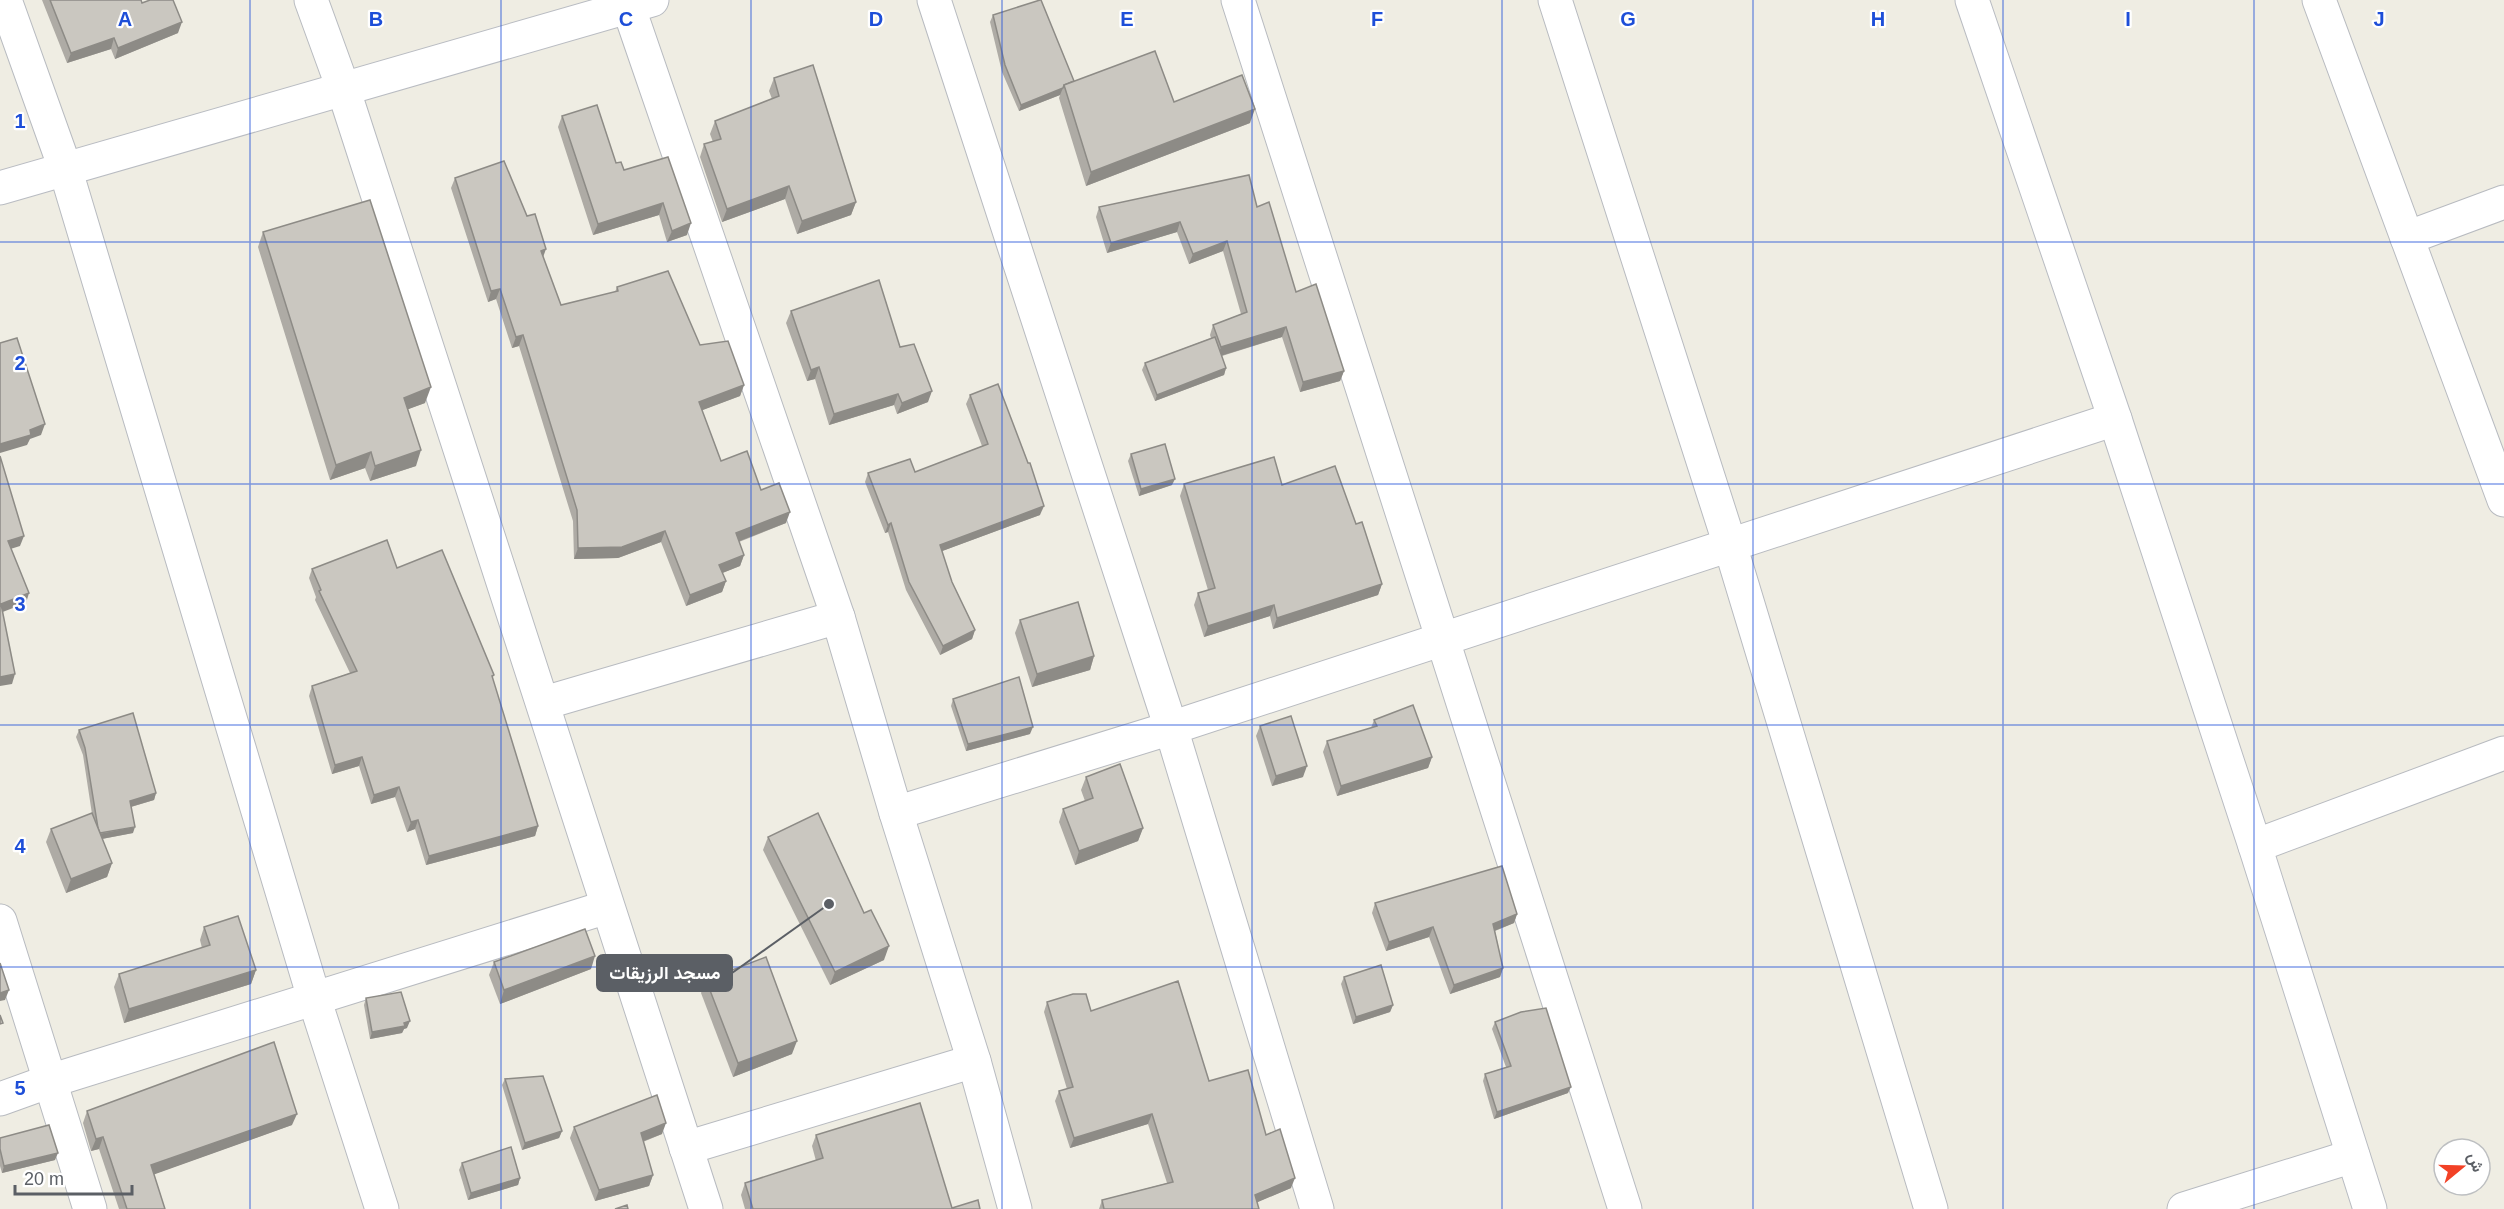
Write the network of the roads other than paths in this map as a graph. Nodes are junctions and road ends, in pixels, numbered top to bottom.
1 (5, 0) edge
2 (312, 0) edge
3 (934, 0) edge
4 (1238, 0) edge
5 (1555, 0) edge
6 (1972, 0) edge
7 (2323, 1) edge
8 (636, 2) edge
9 (343, 88) junction
10 (65, 168) junction
11 (0, 188) edge
12 (2504, 202) edge
13 (2406, 238) junction
14 (2115, 419) junction
15 (2498, 467) edge
16 (2504, 500) edge
17 (1730, 545) junction
18 (838, 617) junction
19 (1444, 639) junction
20 (544, 703) junction
21 (1171, 728) junction
22 (2504, 753) edge
23 (896, 813) junction
24 (2255, 846) junction
25 (607, 907) junction
26 (0, 921) edge
27 (315, 998) junction
28 (974, 1061) junction
29 (50, 1081) junction
30 (0, 1099) edge
31 (686, 1148) junction
32 (2353, 1156) junction
33 (90, 1209) edge
34 (382, 1209) edge
35 (706, 1209) edge
36 (1015, 1209) edge
37 (1317, 1209) edge
38 (1625, 1209) edge
39 (1931, 1209) edge
40 (2184, 1209) edge
41 (2370, 1209) edge

1 - 10 street
2 - 9 street
3 - 21 street
4 - 19 street
5 - 17 street
6 - 14 street
7 - 13 street
8 - 9 street
8 - 18 street
9 - 10 street
9 - 20 street
10 - 11 street
10 - 27 street
12 - 13 street
13 - 15 street
14 - 17 street
14 - 24 street
15 - 16 street
17 - 19 street
17 - 39 street
18 - 20 street
18 - 23 street
19 - 21 street
19 - 38 street
20 - 25 street
21 - 23 street
21 - 37 street
22 - 24 street
23 - 28 street
24 - 32 street
25 - 27 street
25 - 31 street
26 - 29 street
27 - 29 street
27 - 34 street
28 - 31 street
28 - 36 street
29 - 30 street
29 - 33 street
31 - 35 street
32 - 40 street
32 - 41 street

